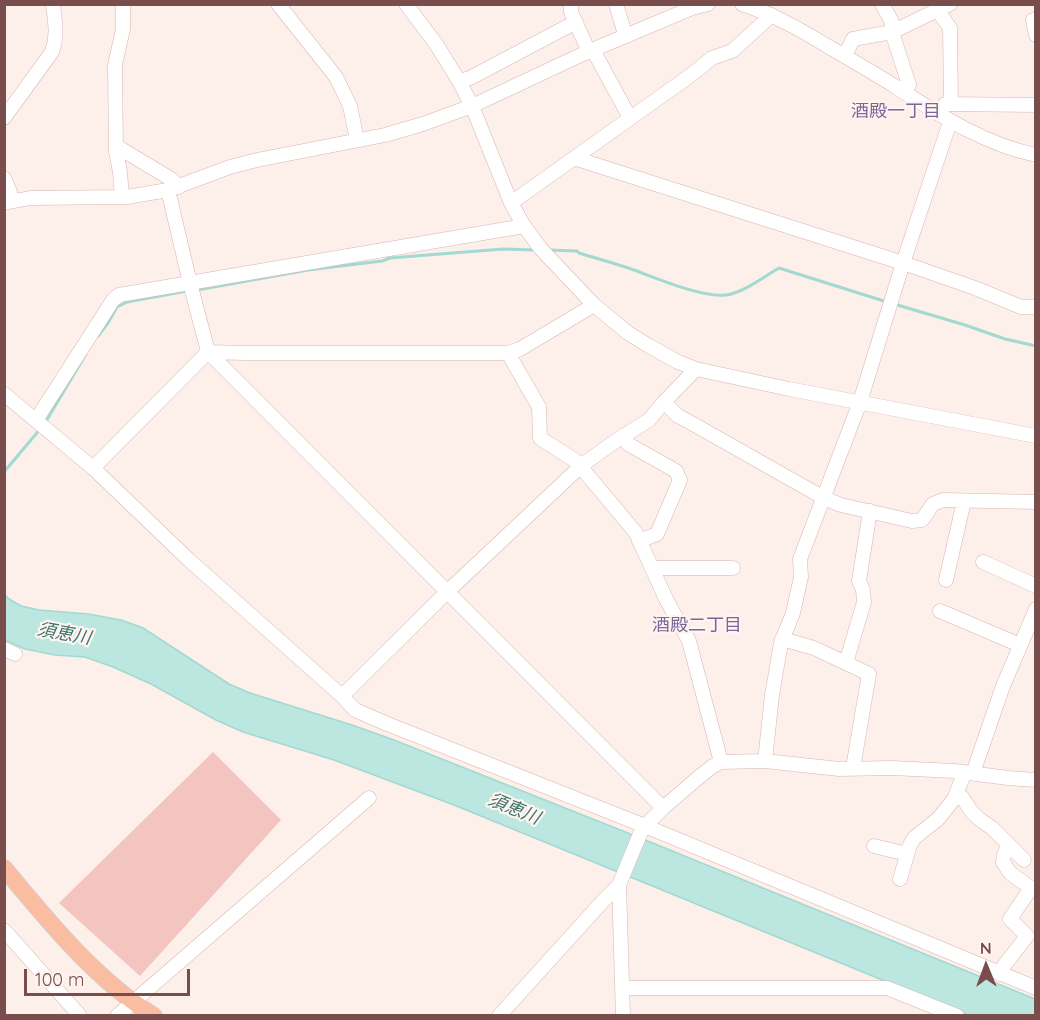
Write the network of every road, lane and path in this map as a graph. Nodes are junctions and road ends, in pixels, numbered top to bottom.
1 (53, 4) edge
2 (123, 4) edge
3 (278, 4) edge
4 (406, 4) edge
5 (571, 4) edge
6 (616, 4) edge
7 (708, 4) edge
8 (742, 4) edge
9 (882, 4) edge
10 (944, 8) edge
11 (777, 13) edge
12 (1034, 20) dead end
13 (576, 22) junction
14 (892, 32) junction
15 (1035, 35) edge
16 (627, 36) junction
17 (591, 51) junction
18 (845, 56) junction
19 (459, 81) junction
20 (905, 93) junction
21 (951, 104) junction
22 (1035, 105) edge
23 (472, 106) junction
24 (4, 118) edge
25 (630, 118) junction
26 (944, 118) junction
27 (357, 140) junction
28 (116, 146) junction
29 (1035, 155) edge
30 (574, 158) junction
31 (4, 178) edge
32 (173, 189) junction
33 (122, 197) junction
34 (8, 202) edge
35 (511, 203) junction
36 (524, 226) junction
37 (903, 263) junction
38 (190, 284) junction
39 (594, 305) junction
40 (1035, 307) edge
41 (208, 352) junction
42 (508, 352) junction
43 (696, 369) junction
44 (4, 394) edge
45 (664, 402) junction
46 (860, 402) junction
47 (36, 420) junction
48 (624, 435) junction
49 (1035, 436) edge
50 (582, 465) junction
51 (93, 468) junction
52 (824, 498) junction
53 (964, 501) junction
54 (1035, 502) edge
55 (870, 511) junction
56 (639, 541) junction
57 (983, 562) dead end
58 (652, 568) junction
59 (733, 568) dead end
60 (946, 580) dead end
61 (1035, 586) edge
62 (447, 592) junction
63 (1035, 609) edge
64 (940, 611) dead end
65 (782, 639) junction
66 (1020, 645) junction
67 (846, 663) junction
68 (342, 696) junction
69 (765, 761) junction
70 (721, 762) junction
71 (853, 768) junction
72 (969, 772) junction
73 (1035, 780) edge
74 (956, 794) junction
75 (369, 798) dead end
76 (663, 808) junction
77 (643, 830) junction
78 (1009, 845) junction
79 (874, 846) dead end
80 (907, 854) junction
81 (1024, 860) dead end
82 (4, 868) edge
83 (900, 879) dead end
84 (621, 880) junction
85 (4, 930) edge
86 (1000, 974) junction
87 (622, 988) junction
88 (1035, 988) edge
89 (132, 1002) junction
90 (80, 1016) edge
91 (117, 1016) edge
92 (154, 1016) edge
93 (499, 1016) edge
94 (622, 1016) edge
95 (957, 1016) edge

1 - 24 street
2 - 28 street
3 - 27 street
4 - 19 street
5 - 13 street
6 - 16 street
7 - 16 street
8 - 11 street
9 - 14 street
10 - 14 street
10 - 21 street
11 - 18 street
11 - 25 street
12 - 15 street
13 - 17 street
13 - 19 street
14 - 18 street
14 - 20 street
16 - 17 street
17 - 23 street
17 - 25 street
18 - 20 street
19 - 23 street
20 - 26 street
21 - 22 street
21 - 26 street
23 - 27 street
23 - 35 street
25 - 30 street
26 - 29 street
26 - 37 street
27 - 32 street
28 - 32 street
28 - 33 street
30 - 35 street
30 - 37 street
31 - 34 street
32 - 33 street
32 - 38 street
33 - 34 street
35 - 36 street
36 - 38 street
36 - 39 street
37 - 40 street
37 - 46 street
38 - 41 street
38 - 47 street
39 - 42 street
39 - 43 street
41 - 42 street
41 - 51 street
41 - 62 street
42 - 50 street
43 - 45 street
43 - 46 street
44 - 47 street
45 - 48 street
45 - 52 street
46 - 49 street
46 - 52 street
47 - 51 street
48 - 50 street
48 - 56 street
50 - 56 street
50 - 62 street
51 - 68 street
52 - 55 street
52 - 65 street
53 - 54 street
53 - 55 street
53 - 60 street
55 - 67 street
56 - 58 street
57 - 61 street
58 - 59 street
58 - 70 street
62 - 68 street
62 - 76 street
63 - 66 street
64 - 66 street
65 - 67 street
65 - 69 street
66 - 72 street
67 - 71 street
68 - 77 street
69 - 70 street
69 - 71 street
70 - 76 street
71 - 72 street
72 - 73 street
72 - 74 street
74 - 78 street
74 - 80 street
75 - 89 street
76 - 77 street
77 - 84 street
77 - 86 street
78 - 81 street
78 - 86 street
79 - 80 street
80 - 83 street
82 - 89 main road
84 - 87 street
84 - 93 street
85 - 90 street
86 - 88 street
87 - 94 street
87 - 95 street
89 - 91 street
89 - 92 main road

